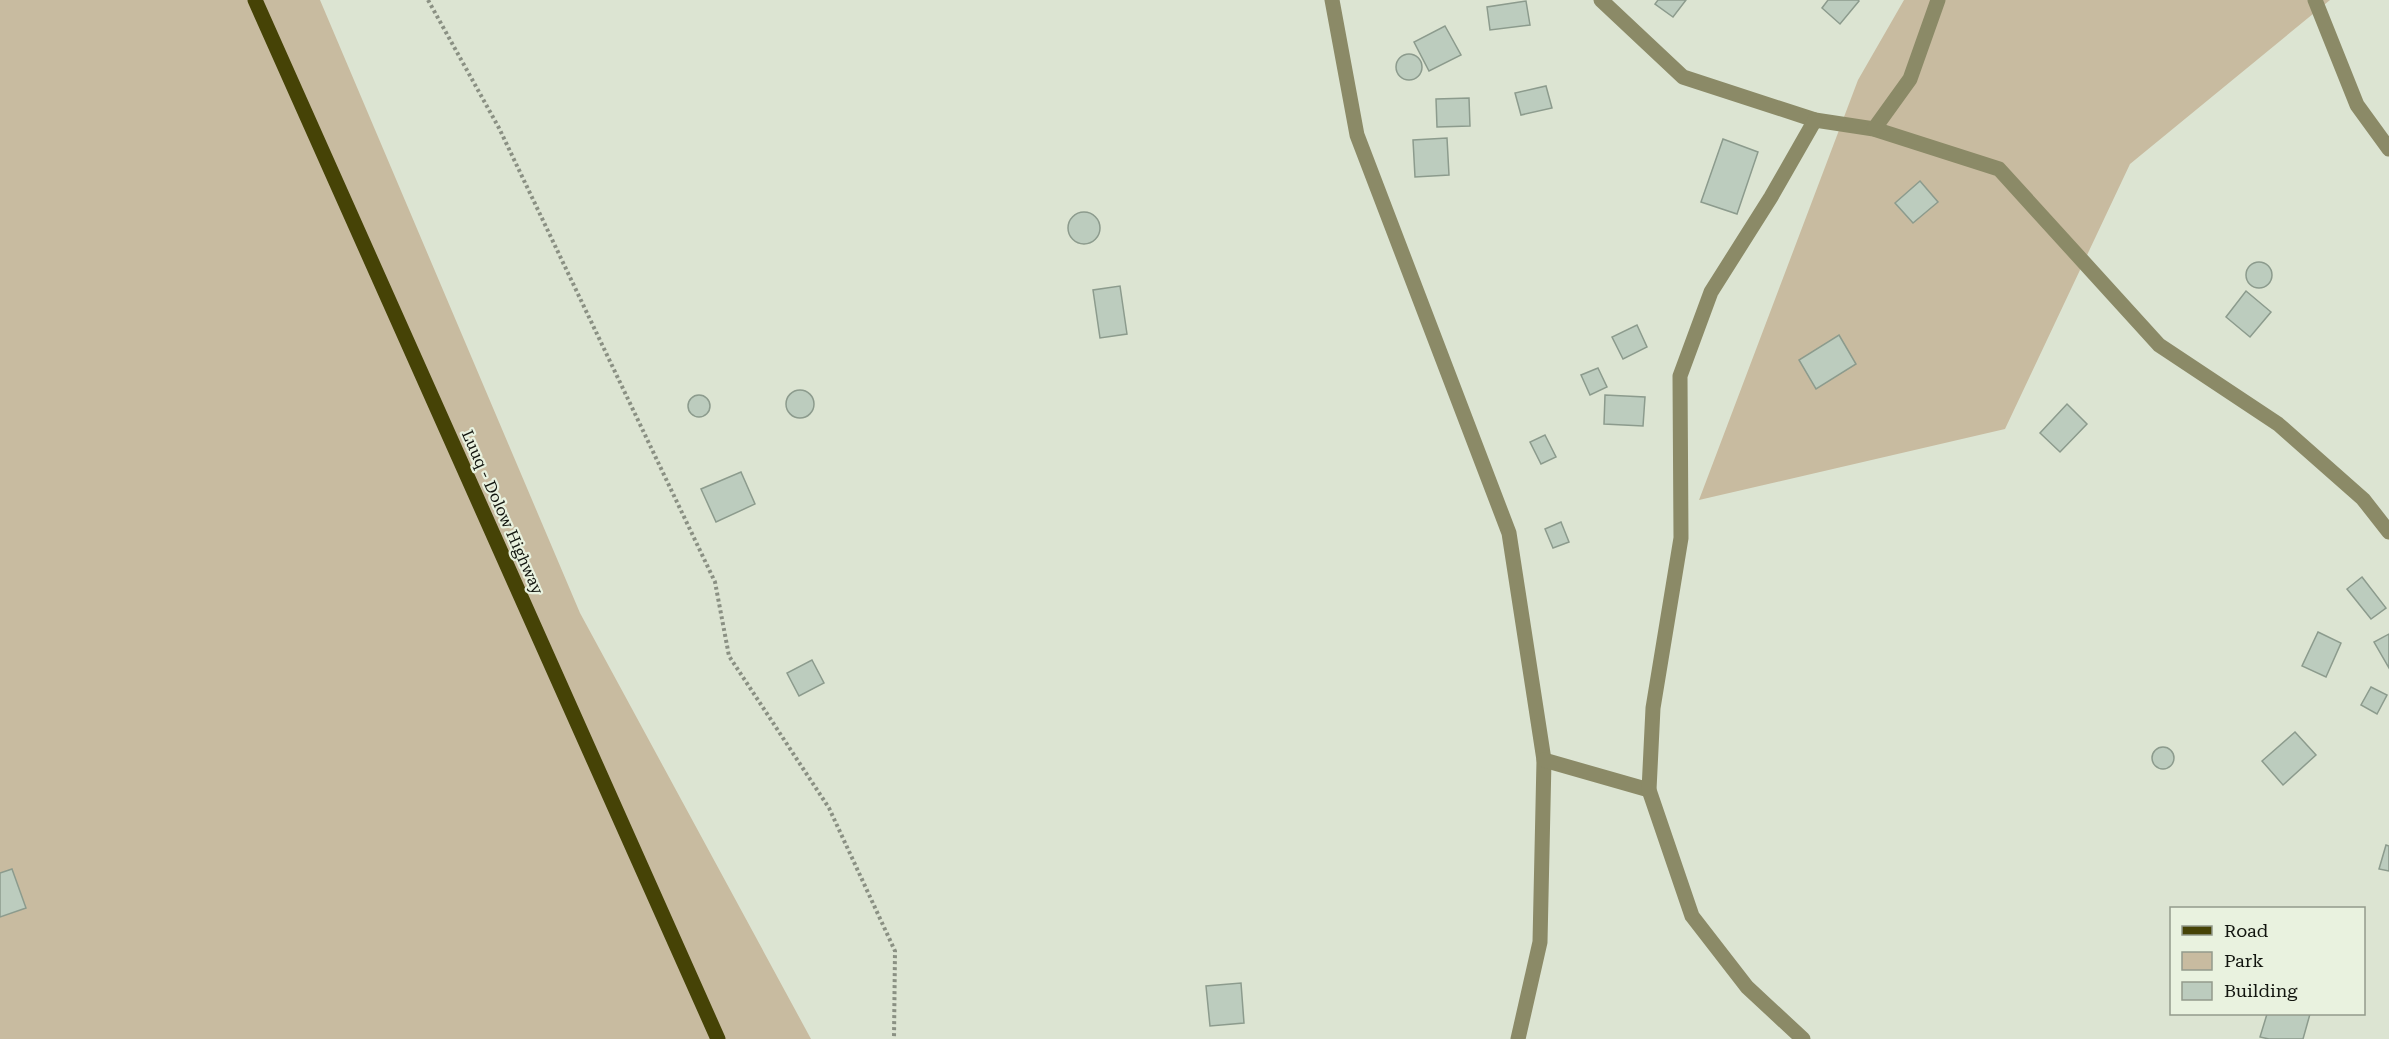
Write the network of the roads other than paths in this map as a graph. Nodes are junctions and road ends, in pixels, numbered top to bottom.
1 (255, 0) edge
2 (1332, 0) edge
3 (1601, 0) edge
4 (1938, 0) edge
5 (2314, 0) edge
6 (1815, 120) junction
7 (1874, 129) junction
8 (2389, 149) edge
9 (2389, 532) edge
10 (1544, 760) junction
11 (1649, 790) junction
12 (718, 1039) edge
13 (1518, 1039) edge
14 (1803, 1039) edge

1 - 12 main road, Luuq - Dolow Highway
2 - 10 street
3 - 6 street
4 - 7 street
5 - 8 street
6 - 7 street
6 - 11 street
7 - 9 street
10 - 11 street
10 - 13 street
11 - 14 street

